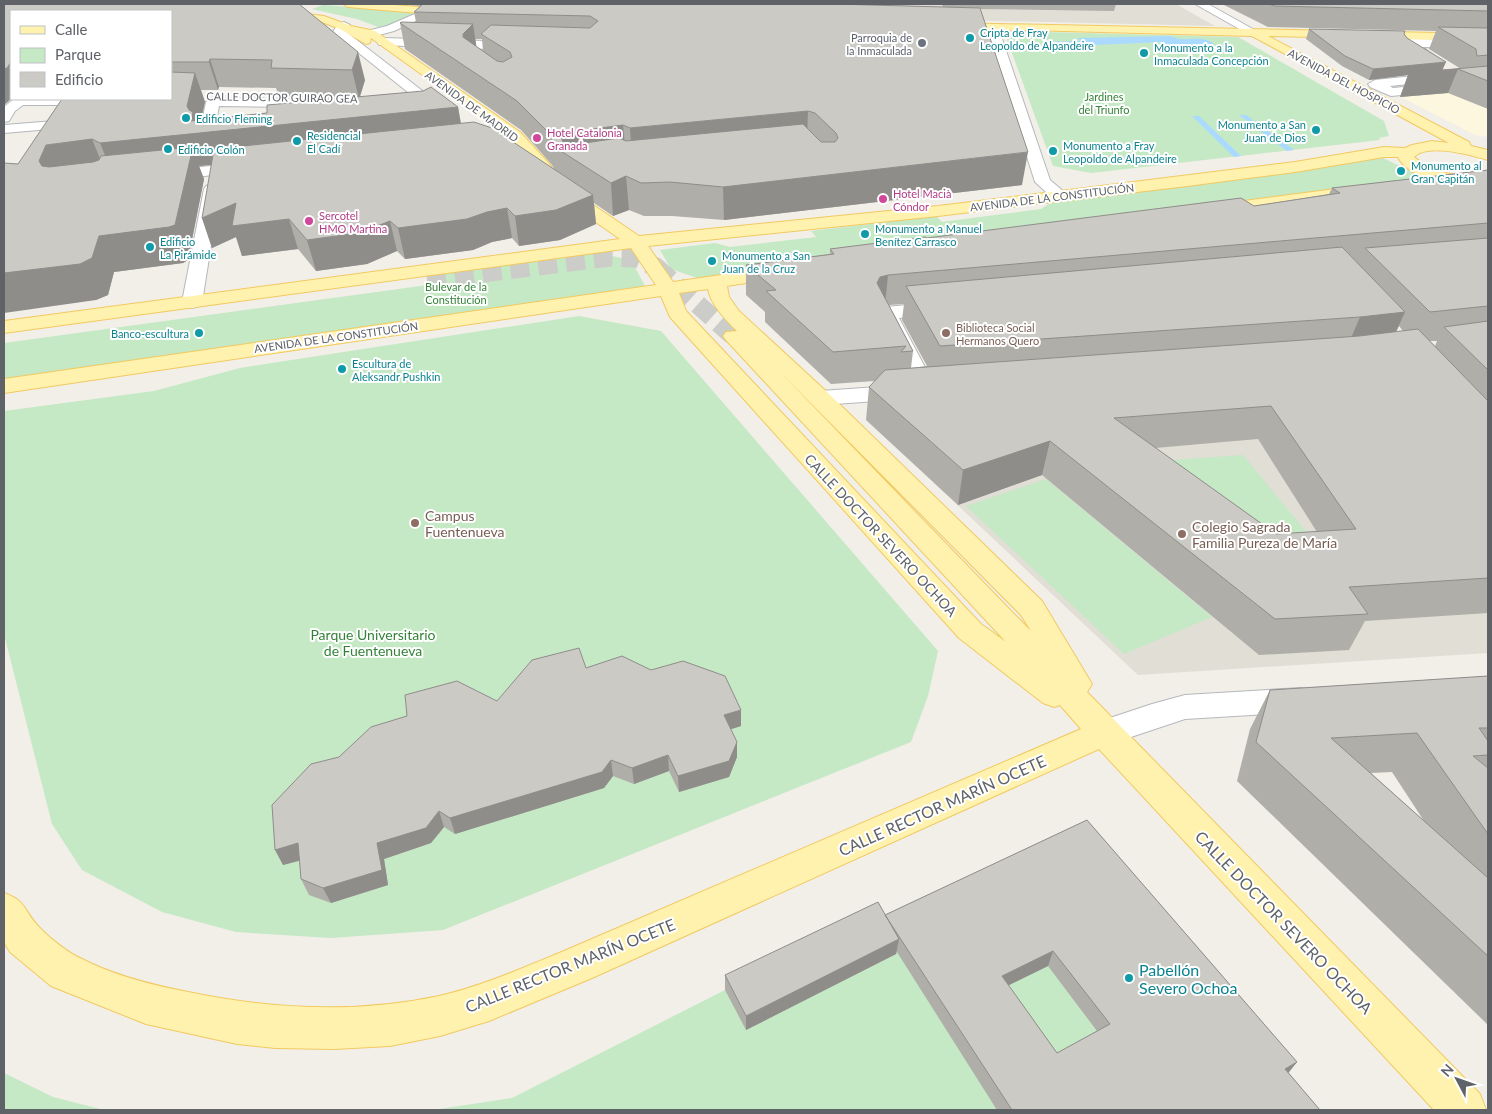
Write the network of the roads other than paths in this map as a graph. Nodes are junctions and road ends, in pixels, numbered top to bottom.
1 (303, 4) edge
2 (348, 4) edge
3 (447, 4) edge
4 (1200, 4) edge
5 (430, 11) junction
6 (267, 13) edge
7 (463, 14) edge
8 (296, 15) junction
9 (940, 26) edge
10 (348, 27) junction
11 (992, 27) junction
12 (371, 33) junction
13 (1254, 33) junction
14 (1488, 37) edge
15 (383, 42) junction
16 (1488, 44) edge
17 (490, 45) junction
18 (536, 46) edge
19 (480, 57) edge
20 (1488, 83) edge
21 (197, 96) edge
22 (422, 97) junction
23 (114, 101) edge
24 (1408, 115) junction
25 (447, 116) dead end
26 (92, 121) edge
27 (70, 122) junction
28 (4, 125) edge
29 (324, 125) junction
30 (224, 135) junction
31 (497, 138) edge
32 (60, 139) edge
33 (325, 145) edge
34 (1412, 150) junction
35 (1483, 153) edge
36 (216, 166) junction
37 (261, 166) edge
38 (523, 166) edge
39 (548, 181) junction
40 (1471, 182) junction
41 (1488, 182) edge
42 (1429, 189) edge
43 (1361, 192) edge
44 (1061, 196) junction
45 (1195, 212) edge
46 (636, 242) junction
47 (797, 270) edge
48 (427, 280) tunnel mouth
49 (716, 281) junction
50 (668, 289) junction
51 (635, 294) junction
52 (199, 301) junction
53 (955, 307) edge
54 (693, 308) junction
55 (733, 325) junction
56 (4, 328) edge
57 (4, 386) edge
58 (820, 398) junction
59 (1332, 698) edge
60 (1104, 733) junction
61 (4, 910) edge
62 (1464, 1110) edge

1 - 8 main road
2 - 5 main road
3 - 5 street
4 - 13 street, AVENIDA DEL HOSPICIO
5 - 7 main road
5 - 12 street
6 - 8 main road, AVENIDA DE MADRID
8 - 10 main road, AVENIDA DE MADRID
9 - 11 main road
10 - 12 main road, AVENIDA DE MADRID
10 - 22 street, AVENIDA DE MADRID
10 - 31 main road, AVENIDA DE MADRID
11 - 13 main road
11 - 44 street
12 - 15 main road, AVENIDA DE MADRID
13 - 14 main road
13 - 24 main road, AVENIDA DEL HOSPICIO
15 - 17 street
15 - 39 main road, AVENIDA DE MADRID
16 - 20 street
17 - 18 street
17 - 19 street
21 - 22 street, CALLE DOCTOR GUIRAO GEA
22 - 25 street, AVENIDA DE MADRID
23 - 28 street
24 - 34 main road, AVENIDA DEL HOSPICIO
24 - 35 main road, AVENIDA DEL HOSPICIO
26 - 27 street
27 - 28 street
27 - 32 street
29 - 30 street
29 - 30 street
29 - 33 street
30 - 36 street
34 - 35 main road, AVENIDA DE LA CONSTITUCIÓN
34 - 40 main road
34 - 44 main road, AVENIDA DE LA CONSTITUCIÓN
36 - 36 street
36 - 37 street
36 - 52 street
38 - 39 street, AVENIDA DE MADRID
39 - 46 main road, AVENIDA DE MADRID
40 - 41 main road
40 - 42 main road
43 - 45 main road
44 - 46 main road, AVENIDA DE LA CONSTITUCIÓN
46 - 50 main road
46 - 52 main road, AVENIDA DE LA CONSTITUCIÓN
47 - 49 main road, AVENIDA DE LA CONSTITUCIÓN
48 - 56 main road
49 - 50 main road, AVENIDA DE LA CONSTITUCIÓN
49 - 55 main road, CALLE DOCTOR SEVERO OCHOA
50 - 51 main road, AVENIDA DE LA CONSTITUCIÓN
50 - 54 main road, CALLE DOCTOR SEVERO OCHOA
51 - 54 main road, CALLE DOCTOR SEVERO OCHOA
51 - 57 main road, AVENIDA DE LA CONSTITUCIÓN
52 - 56 main road, AVENIDA DE LA CONSTITUCIÓN
53 - 58 street
54 - 55 main road, CALLE DOCTOR SEVERO OCHOA
54 - 60 main road, CALLE DOCTOR SEVERO OCHOA
55 - 58 main road, CALLE DOCTOR SEVERO OCHOA
55 - 60 main road, CALLE DOCTOR SEVERO OCHOA
58 - 60 main road, CALLE DOCTOR SEVERO OCHOA
59 - 60 street
60 - 61 main road, CALLE RECTOR MARÍN OCETE
60 - 62 main road, CALLE DOCTOR SEVERO OCHOA

